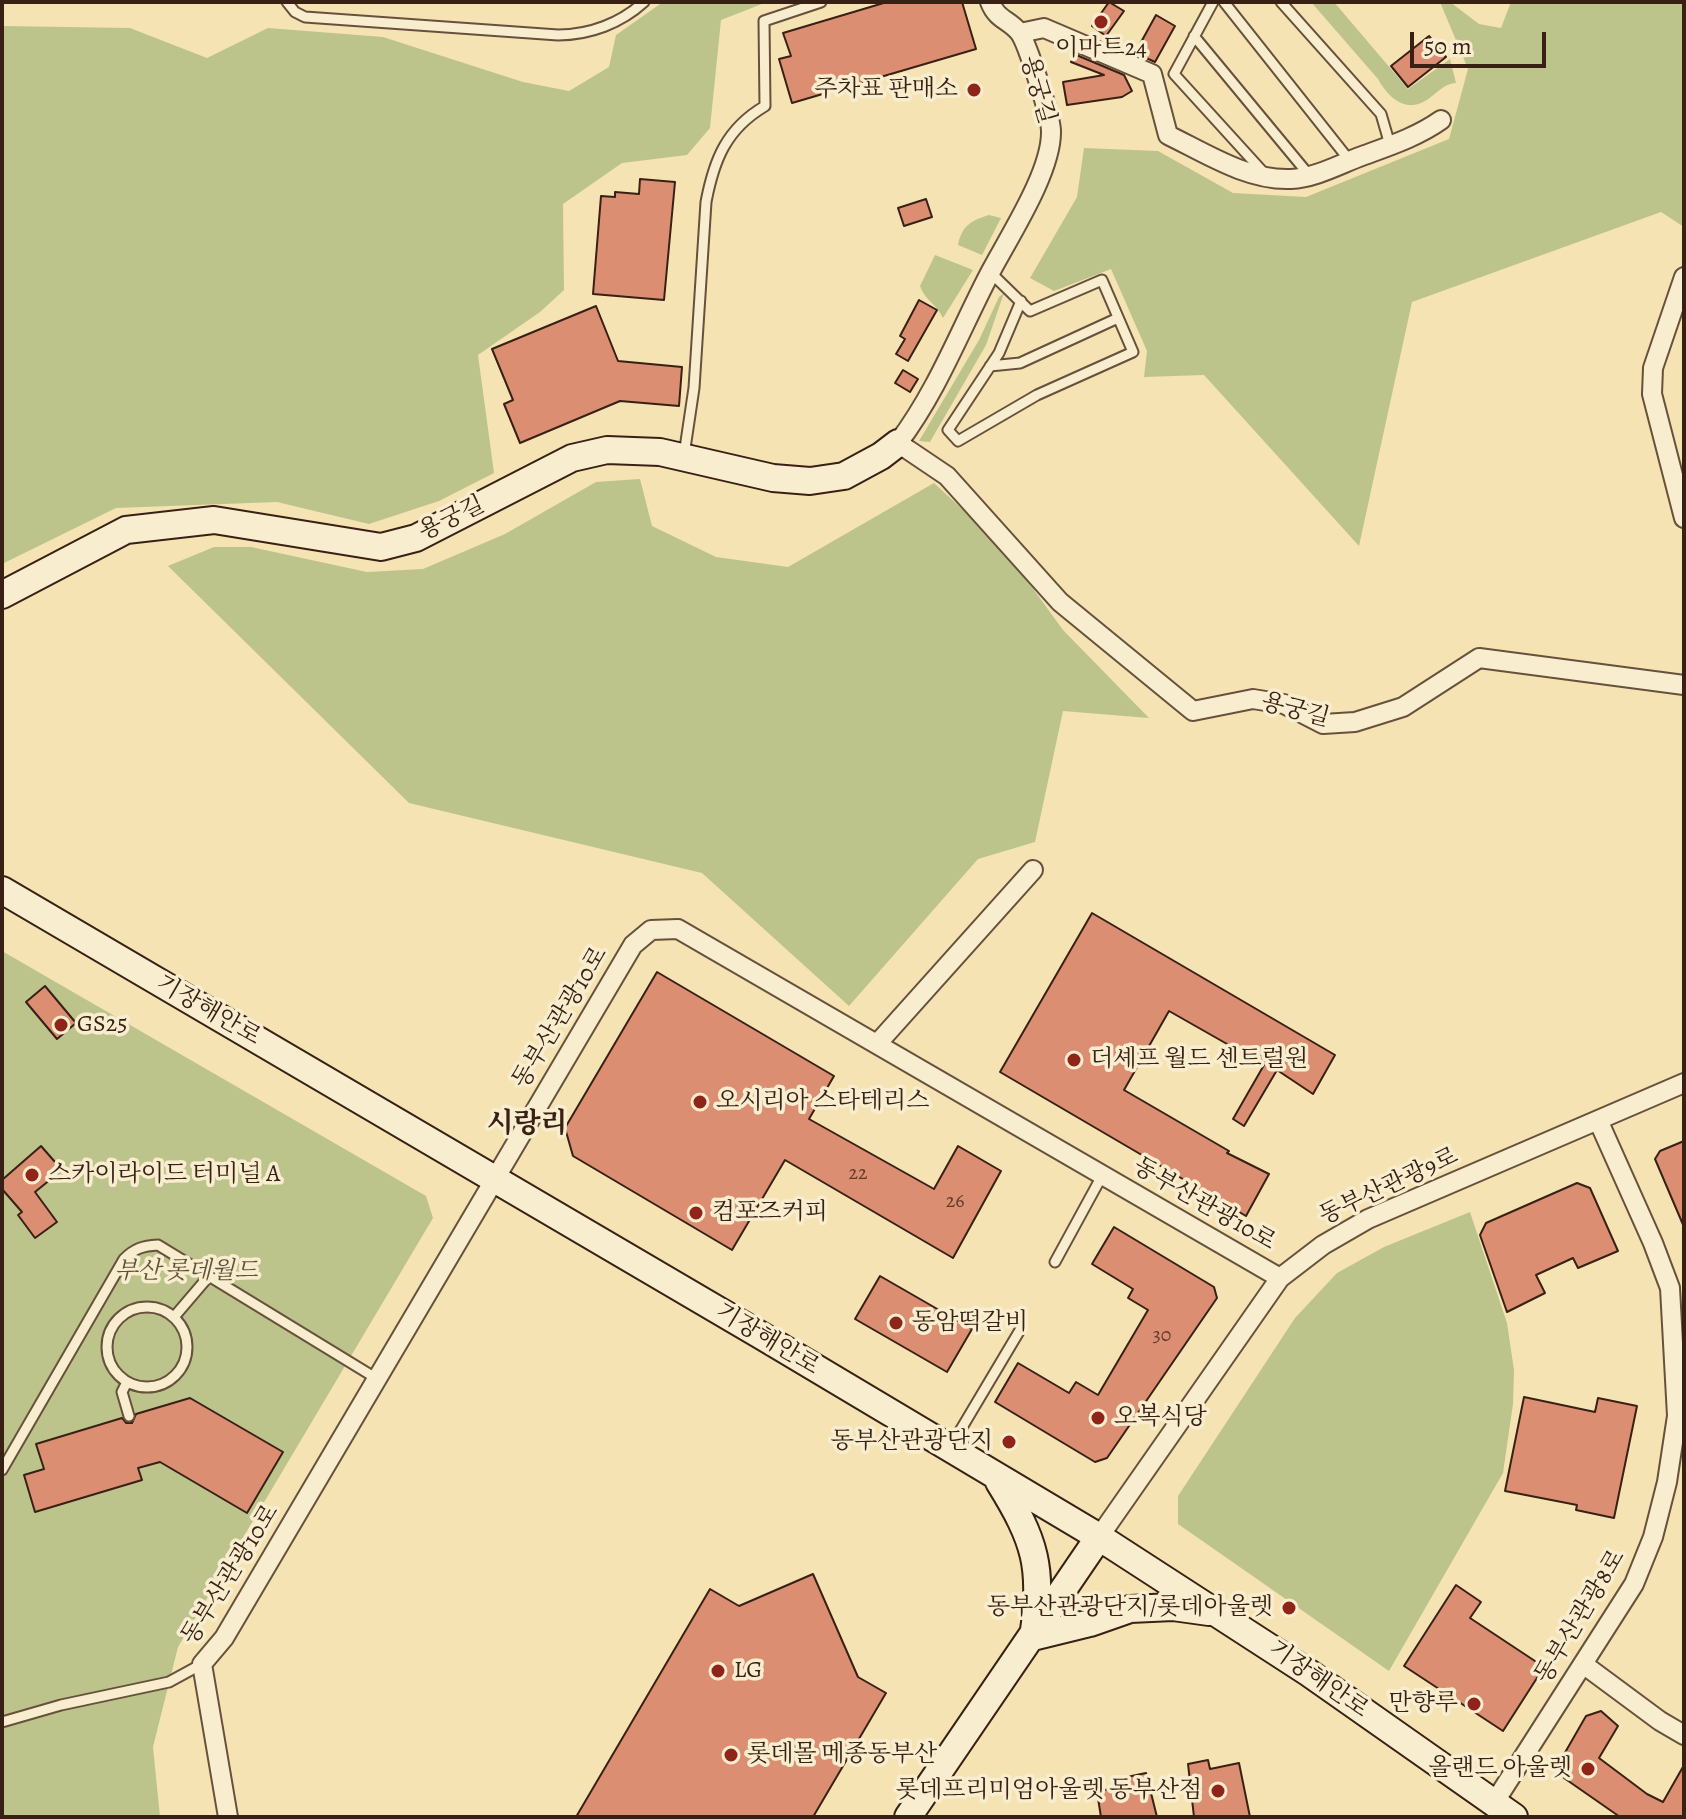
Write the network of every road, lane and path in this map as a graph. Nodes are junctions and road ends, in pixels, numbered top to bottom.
1 (287, 2) edge
2 (644, 2) edge
3 (821, 2) edge
4 (990, 2) edge
5 (1213, 2) edge
6 (1224, 2) edge
7 (1281, 2) edge
8 (1020, 33) junction
9 (1194, 36) junction
10 (1174, 74) junction
11 (1155, 88) junction
12 (1441, 120) dead end
13 (1390, 145) junction
14 (1350, 161) junction
15 (1309, 175) junction
16 (1267, 176) junction
17 (990, 272) junction
18 (1684, 277) edge
19 (1021, 301) junction
20 (1118, 318) junction
21 (990, 366) junction
22 (898, 443) junction
23 (683, 458) junction
24 (1684, 518) edge
25 (2, 595) edge
26 (1684, 685) edge
27 (1033, 870) dead end
28 (2, 890) edge
29 (877, 1044) junction
30 (1684, 1083) edge
31 (1598, 1120) junction
32 (1103, 1174) junction
33 (493, 1178) junction
34 (1055, 1262) dead end
35 (209, 1276) junction
36 (1280, 1278) junction
37 (1677, 1296) edge
38 (174, 1317) junction
39 (1020, 1330) dead end
40 (379, 1380) junction
41 (127, 1382) junction
42 (129, 1416) dead end
43 (949, 1449) junction
44 (2, 1470) edge
45 (997, 1479) junction
46 (1099, 1537) junction
47 (1220, 1614) junction
48 (1033, 1637) junction
49 (202, 1664) junction
50 (1583, 1664) junction
51 (3, 1718) edge
52 (1684, 1735) edge
53 (1504, 1810) edge
54 (228, 1817) edge
55 (908, 1817) edge

1 - 2 lane
3 - 23 lane
4 - 8 street, 용궁길
5 - 9 lane
6 - 14 lane
7 - 13 lane
8 - 11 street
8 - 17 street, 용궁길
9 - 10 lane
9 - 15 lane
10 - 11 lane
10 - 16 lane
11 - 16 street
12 - 13 street
13 - 14 street
14 - 15 street
15 - 16 street
17 - 19 lane
17 - 22 street, 용궁길
18 - 24 street
19 - 20 lane
19 - 21 lane
20 - 21 lane
20 - 21 lane
22 - 23 main road, 용궁길
22 - 26 street, 용궁길
23 - 25 main road, 용궁길
27 - 29 street
28 - 33 main road, 기장해안로
29 - 32 street, 동부산관광10로
29 - 33 street, 동부산관광10로
30 - 31 street, 동부산관광9로
31 - 36 street, 동부산관광9로
31 - 37 street, 동부산관광8로
32 - 34 lane
32 - 36 street, 동부산관광10로
33 - 40 street, 동부산관광10로
33 - 43 main road, 기장해안로
35 - 38 lane
35 - 40 lane
35 - 44 lane
36 - 46 street, 동부산관광9로
37 - 50 street, 동부산관광8로
38 - 41 lane
38 - 41 lane
39 - 43 lane
40 - 49 street, 동부산관광10로
41 - 42 lane
43 - 45 main road, 기장해안로
45 - 46 main road, 기장해안로
45 - 48 main road
46 - 47 main road, 기장해안로
46 - 48 main road
47 - 48 main road
47 - 53 main road, 기장해안로
48 - 55 main road
49 - 51 lane
49 - 54 street, 동부산관광10로
50 - 52 street
50 - 53 street, 동부산관광8로

